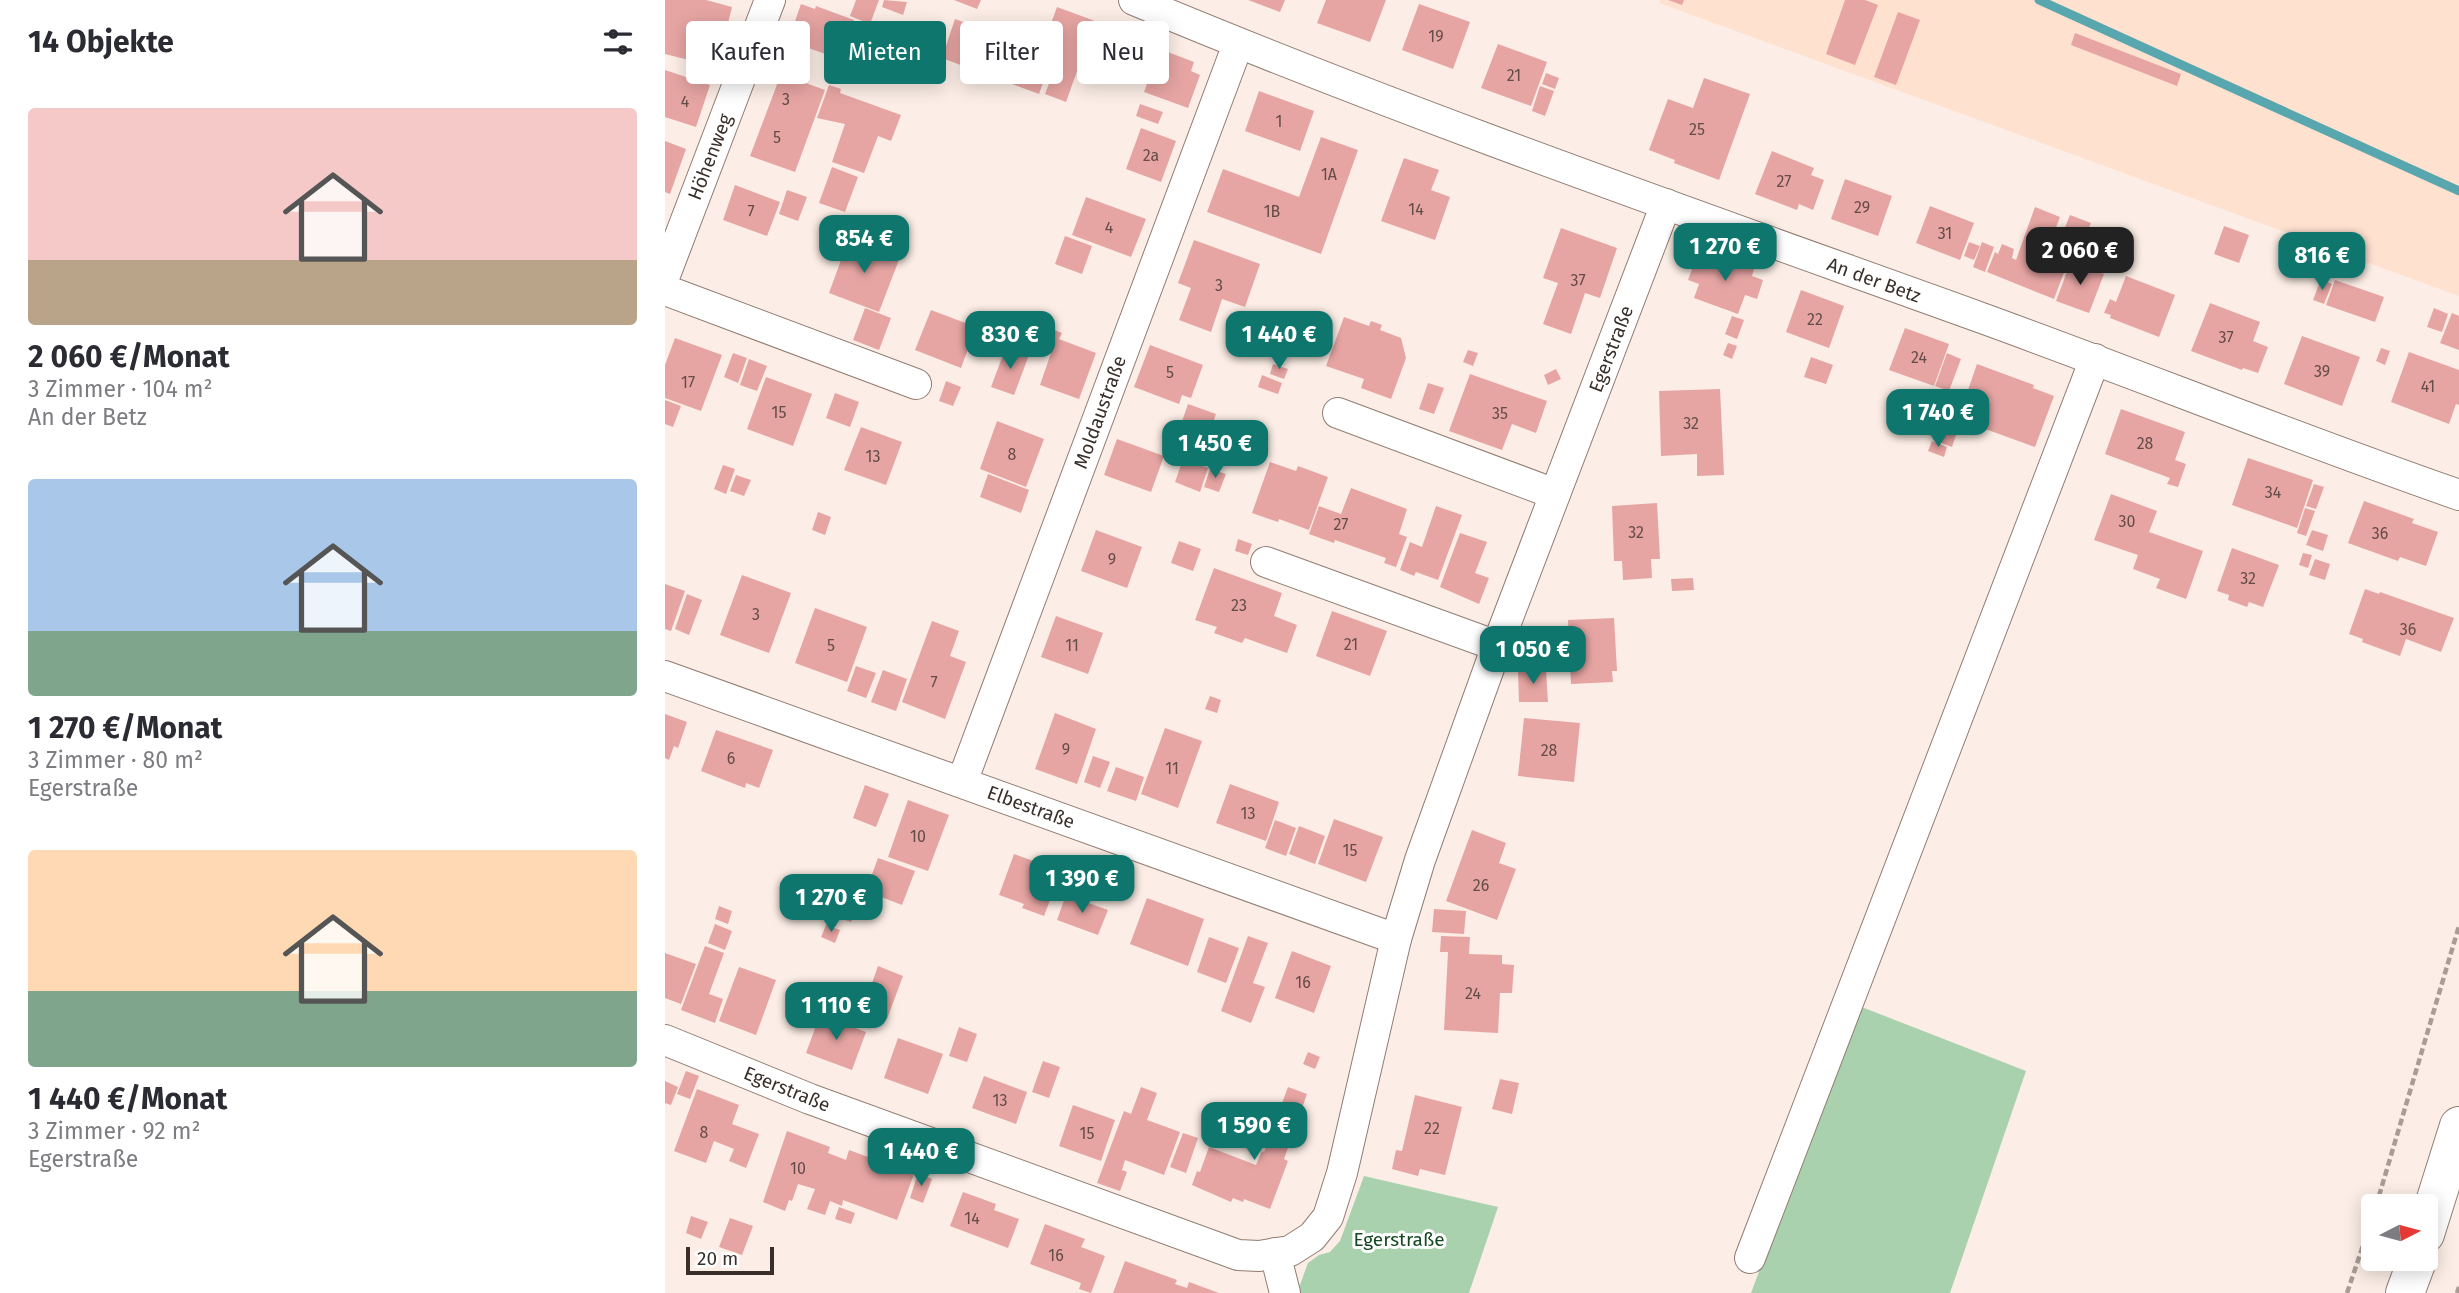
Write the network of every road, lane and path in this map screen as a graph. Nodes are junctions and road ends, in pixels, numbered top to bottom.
1 (770, 0) edge
2 (1134, 0) edge
3 (1238, 44) junction
4 (1666, 204) junction
5 (665, 275) edge
6 (665, 290) edge
7 (2095, 359) junction
8 (916, 384) dead end
9 (1338, 414) dead end
10 (1555, 494) junction
11 (2459, 495) edge
12 (1266, 562) dead end
13 (1497, 646) junction
14 (665, 676) edge
15 (962, 782) junction
16 (2459, 926) edge
17 (1397, 939) junction
18 (665, 1040) edge
19 (2459, 1126) edge
20 (2380, 1194) edge
21 (2438, 1194) edge
22 (2361, 1252) edge
23 (1275, 1254) junction
24 (1750, 1258) dead end
25 (2413, 1271) edge
26 (2459, 1287) edge
27 (1285, 1293) edge
28 (2347, 1293) edge
29 (2405, 1293) edge
30 (2457, 1293) edge

1 - 5 street, Höhenweg
2 - 3 street, An der Betz
3 - 4 street, An der Betz
3 - 15 street, Moldaustraße
4 - 7 street, An der Betz
4 - 10 street, Egerstraße
6 - 8 street
7 - 11 street, An der Betz
7 - 24 street
9 - 10 street
10 - 13 street, Egerstraße
12 - 13 street
13 - 17 street, Egerstraße
14 - 15 street, Elbestraße
15 - 17 street, Elbestraße
16 - 20 path
17 - 23 street, Egerstraße
18 - 23 street, Egerstraße
19 - 21 main road
22 - 28 path
23 - 27 street
25 - 29 main road
26 - 30 path

